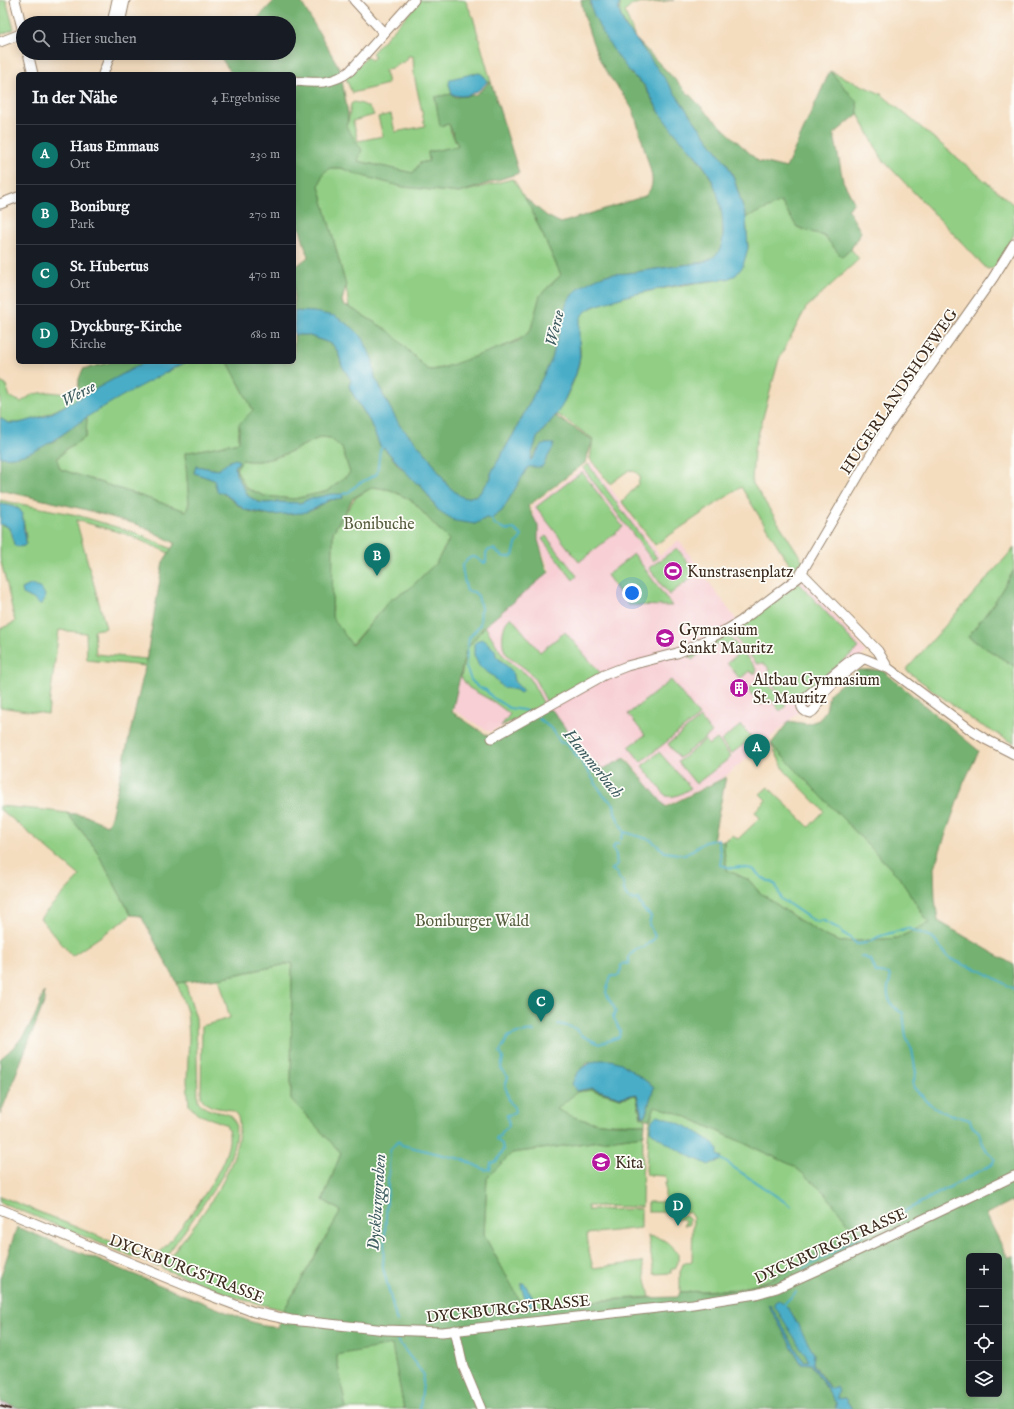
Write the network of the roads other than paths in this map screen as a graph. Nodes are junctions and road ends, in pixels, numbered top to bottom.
1 (15, 0) edge
2 (117, 0) edge
3 (125, 0) edge
4 (354, 0) edge
5 (414, 0) edge
6 (19, 16) edge
7 (114, 16) edge
8 (122, 16) edge
9 (384, 33) junction
10 (16, 35) edge
11 (0, 42) edge
12 (30, 60) edge
13 (108, 60) edge
14 (33, 72) edge
15 (104, 72) edge
16 (296, 81) edge
17 (16, 198) edge
18 (0, 204) edge
19 (1014, 244) edge
20 (800, 575) junction
21 (863, 659) junction
22 (888, 668) junction
23 (492, 738) dead end
24 (1014, 754) edge
25 (1014, 1176) edge
26 (0, 1209) edge
27 (455, 1330) junction
28 (480, 1409) edge

1 - 6 street
2 - 7 street
3 - 8 street
4 - 9 street
5 - 9 street
9 - 16 street
10 - 11 street
12 - 14 street
13 - 15 street
17 - 18 street
19 - 20 street, HUGERLANDSHOFWEG
20 - 22 street
20 - 23 street
21 - 21 street
21 - 22 street
22 - 24 street
25 - 27 street, DYCKBURGSTRASSE
26 - 27 street, DYCKBURGSTRASSE
27 - 28 street

